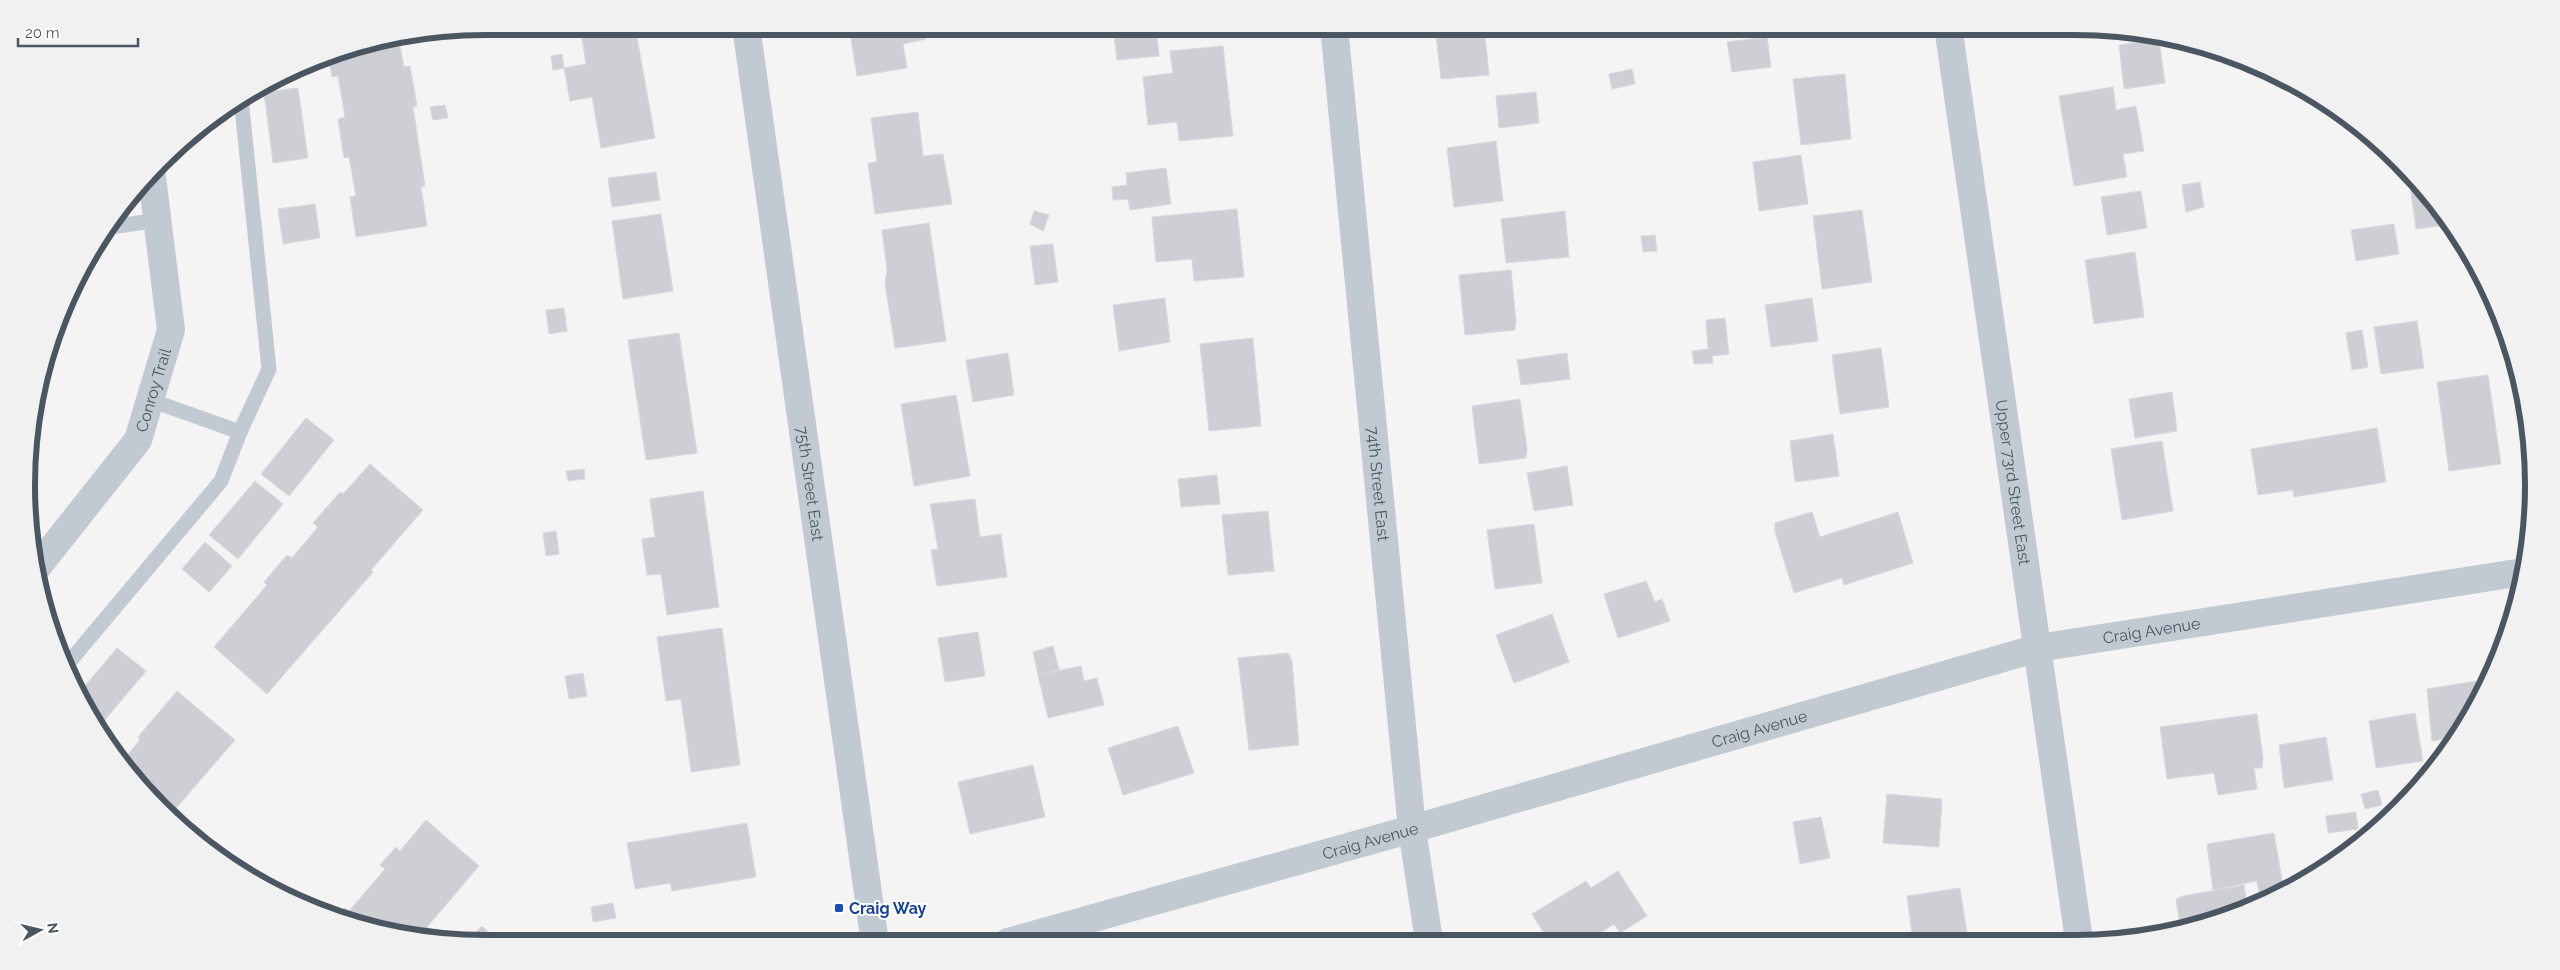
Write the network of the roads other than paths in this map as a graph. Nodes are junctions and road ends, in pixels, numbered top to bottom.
1 (747, 35) edge
2 (1335, 35) edge
3 (1949, 35) edge
4 (242, 107) edge
5 (153, 182) edge
6 (158, 220) junction
7 (117, 226) edge
8 (150, 400) junction
9 (240, 432) junction
10 (42, 561) edge
11 (2516, 573) edge
12 (2038, 648) junction
13 (70, 660) edge
14 (1412, 829) junction
15 (873, 935) edge
16 (1033, 935) edge
17 (1428, 935) edge
18 (2077, 935) edge

1 - 15 street, 75th Street East
2 - 14 street, 74th Street East
3 - 12 street, Upper 73rd Street East
4 - 9 lane
5 - 6 street, Conroy Trail
6 - 7 lane
6 - 8 street, Conroy Trail
8 - 9 lane
8 - 10 street, Conroy Trail
9 - 13 lane
11 - 12 street, Craig Avenue
12 - 14 street, Craig Avenue
12 - 18 street, Upper 73rd Street East
14 - 16 street, Craig Avenue
14 - 17 street, 74th Street East

